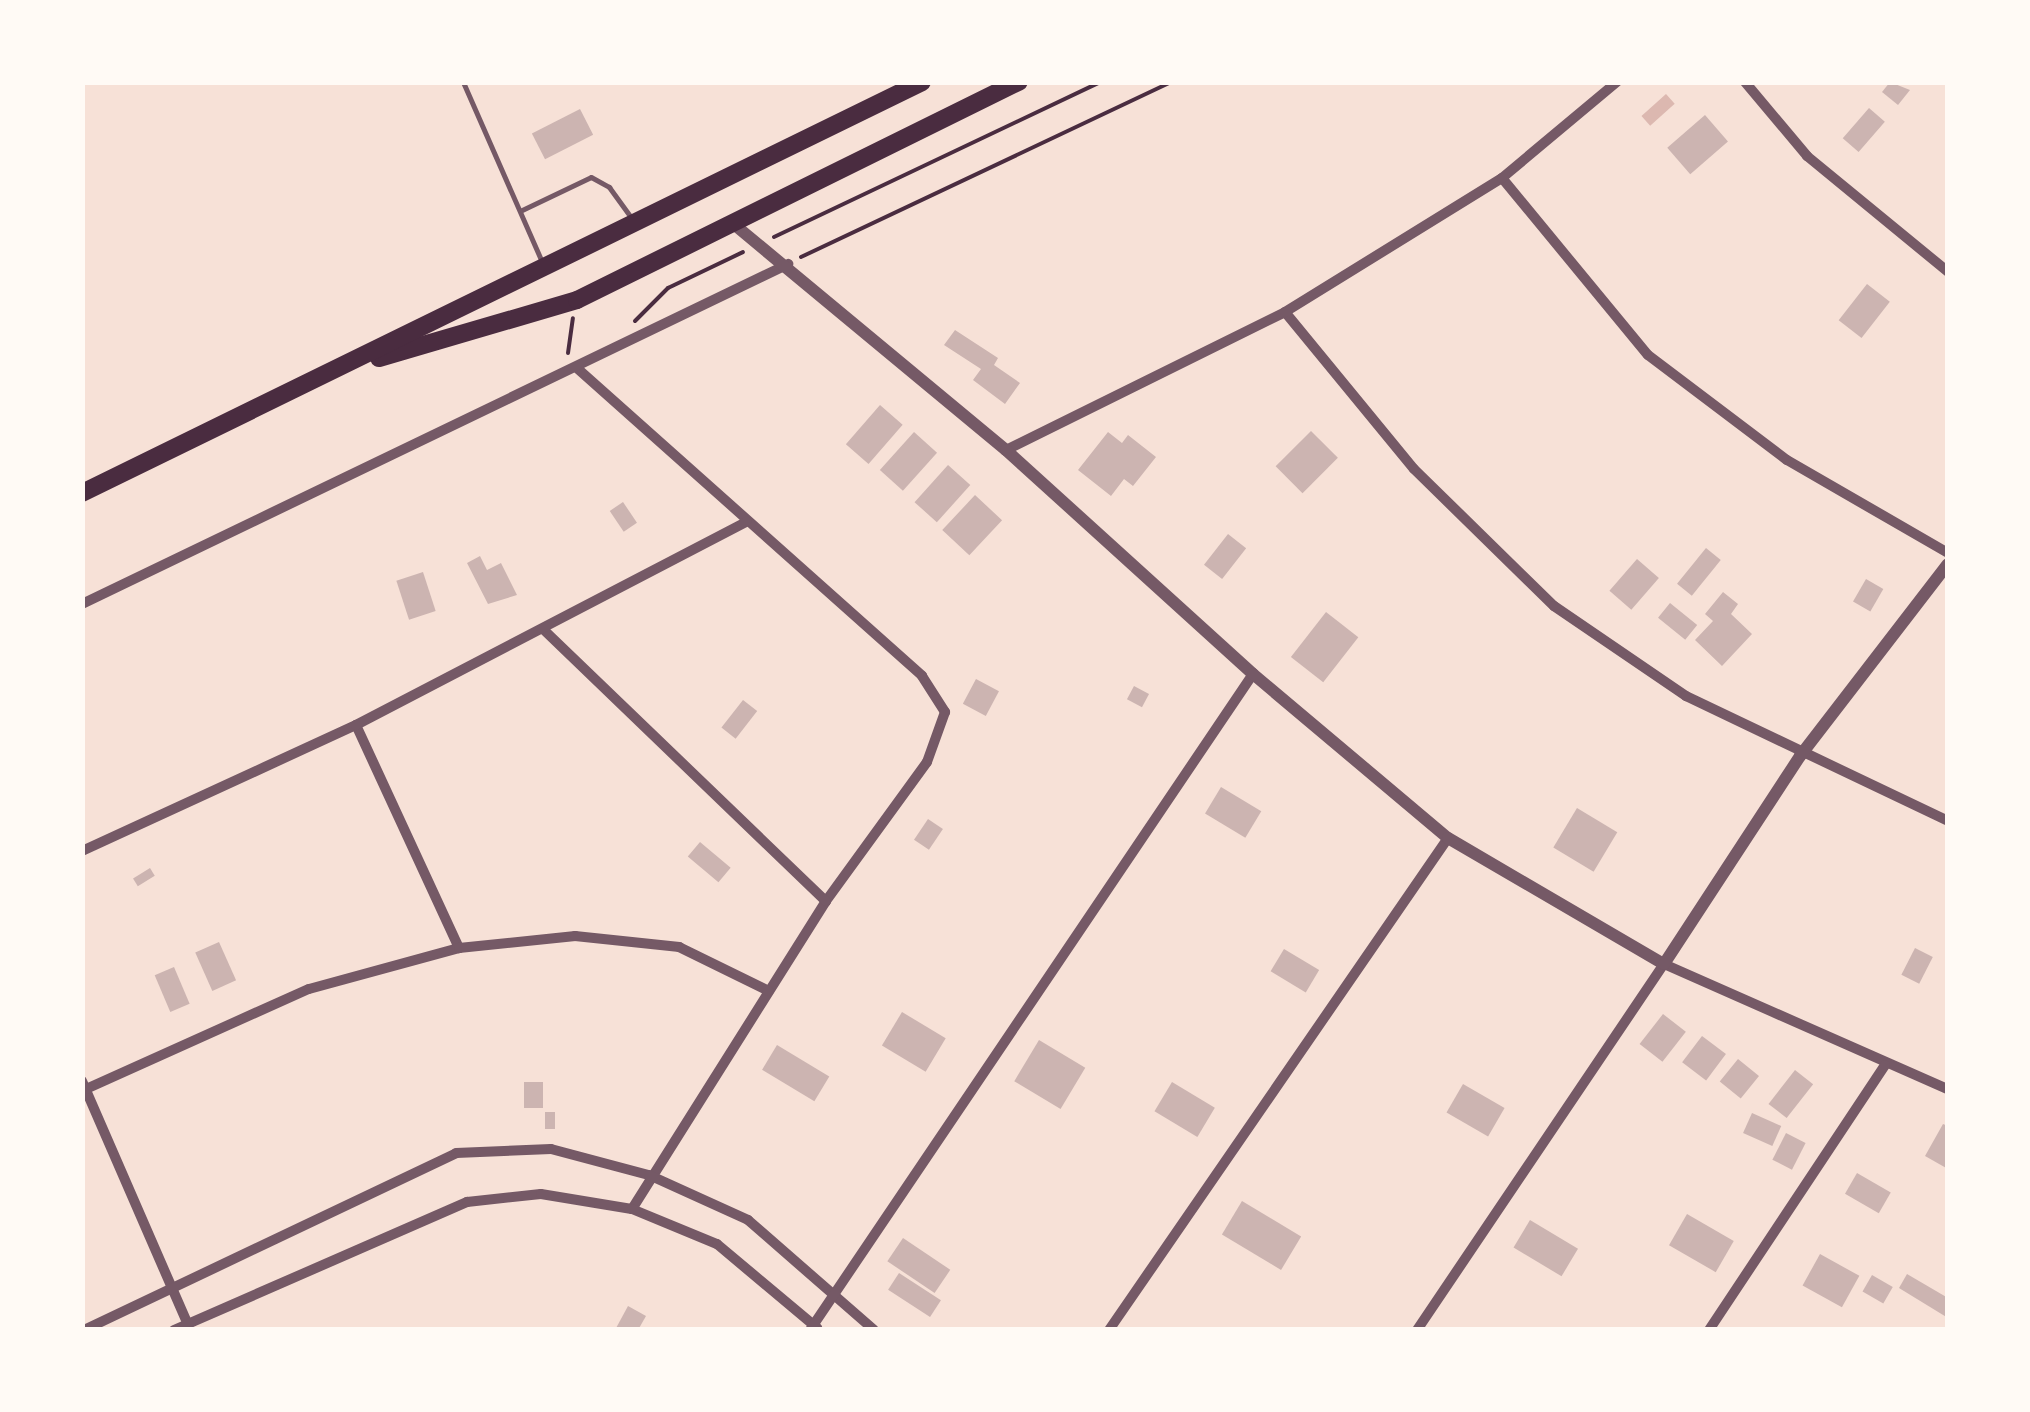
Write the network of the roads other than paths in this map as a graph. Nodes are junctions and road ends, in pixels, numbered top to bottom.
1 (464, 82) edge
2 (922, 82) edge
3 (1019, 82) edge
4 (1617, 82) edge
5 (1745, 82) edge
6 (1502, 178) junction
7 (521, 211) junction
8 (635, 223) junction
9 (736, 226) junction
10 (788, 264) junction
11 (545, 267) junction
12 (1948, 272) edge
13 (1285, 312) junction
14 (578, 369) junction
15 (330, 372) junction
16 (1006, 450) junction
17 (82, 493) edge
18 (746, 522) junction
19 (1948, 553) edge
20 (1948, 564) edge
21 (82, 604) edge
22 (545, 631) junction
23 (1253, 674) junction
24 (356, 725) junction
25 (1800, 756) junction
26 (1948, 821) edge
27 (1448, 838) junction
28 (82, 851) edge
29 (826, 901) junction
30 (459, 948) junction
31 (1664, 964) junction
32 (769, 991) junction
33 (1886, 1065) junction
34 (84, 1085) edge
35 (1948, 1089) edge
36 (649, 1175) junction
37 (632, 1209) junction
38 (172, 1286) junction
39 (836, 1294) junction
40 (188, 1323) junction
41 (814, 1328) edge
42 (84, 1330) edge
43 (174, 1330) edge
44 (874, 1330) edge
45 (1109, 1330) edge
46 (1416, 1330) edge
47 (1709, 1330) edge

1 - 7 lane
2 - 8 highway
3 - 9 highway
4 - 6 street
5 - 12 street
6 - 13 street
6 - 19 street
7 - 8 lane
7 - 11 lane
8 - 11 highway
9 - 10 street
9 - 15 highway
10 - 14 street
10 - 16 street
11 - 15 highway
13 - 16 street
13 - 25 street
14 - 18 street
14 - 21 street
15 - 17 highway
16 - 23 street
18 - 22 street
18 - 29 street
20 - 25 street
22 - 24 street
22 - 29 street
23 - 27 street
23 - 39 street
24 - 28 street
24 - 30 street
25 - 26 street
25 - 31 street
27 - 31 street
27 - 45 street
29 - 32 street
30 - 32 street
30 - 34 street
31 - 33 street
31 - 46 street
32 - 36 street
33 - 35 street
33 - 47 street
34 - 38 street
36 - 37 street
36 - 38 street
36 - 39 street
37 - 40 street
37 - 41 street
38 - 40 street
38 - 42 street
39 - 41 street
39 - 44 street
40 - 43 street

